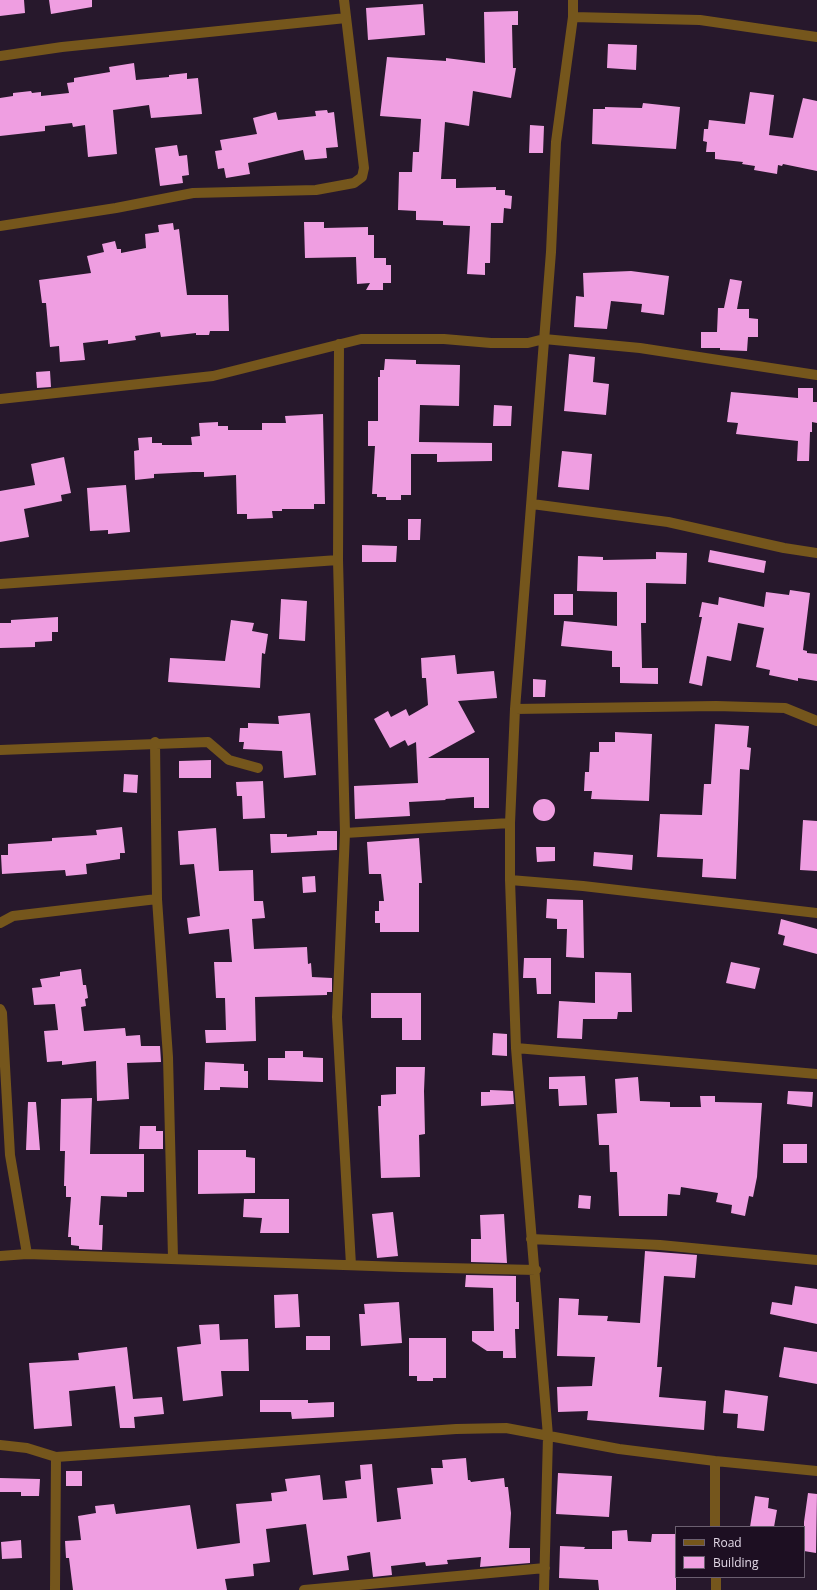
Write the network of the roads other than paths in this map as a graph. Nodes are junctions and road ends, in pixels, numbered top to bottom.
1 (344, 0) edge
2 (573, 0) edge
3 (573, 17) junction
4 (346, 18) junction
5 (817, 37) edge
6 (0, 56) edge
7 (0, 226) edge
8 (544, 339) junction
9 (339, 344) junction
10 (817, 375) edge
11 (0, 398) edge
12 (532, 504) junction
13 (817, 553) edge
14 (338, 560) junction
15 (0, 584) edge
16 (515, 709) junction
17 (817, 721) edge
18 (154, 742) junction
19 (0, 750) edge
20 (258, 768) dead end
21 (510, 823) junction
22 (345, 833) junction
23 (510, 880) junction
24 (157, 899) junction
25 (817, 913) edge
26 (0, 923) edge
27 (0, 1009) edge
28 (516, 1048) junction
29 (817, 1074) edge
30 (531, 1239) junction
31 (27, 1254) junction
32 (0, 1256) edge
33 (173, 1258) junction
34 (817, 1260) edge
35 (351, 1265) junction
36 (536, 1270) junction
37 (548, 1436) junction
38 (0, 1445) edge
39 (56, 1457) junction
40 (715, 1461) junction
41 (817, 1471) edge
42 (715, 1526) edge
43 (545, 1568) junction
44 (716, 1578) edge
45 (55, 1590) edge
46 (304, 1590) edge
47 (544, 1590) edge
48 (716, 1590) edge

1 - 4 street
2 - 3 street
3 - 5 street
3 - 8 street
4 - 6 street
4 - 7 street
8 - 9 street
8 - 10 street
8 - 12 street
9 - 11 street
9 - 14 street
12 - 13 street
12 - 16 street
14 - 15 street
14 - 22 street
16 - 17 street
16 - 21 street
18 - 19 street
18 - 20 street
18 - 24 street
21 - 22 street
21 - 23 street
22 - 35 street
23 - 25 street
23 - 28 street
24 - 26 street
24 - 33 street
27 - 31 street
28 - 29 street
28 - 30 street
30 - 34 street
30 - 36 street
31 - 32 street
31 - 33 street
33 - 35 street
35 - 36 street
36 - 37 street
37 - 39 street
37 - 40 street
37 - 43 street
38 - 39 street
39 - 45 street
40 - 41 street
40 - 42 street
43 - 46 street
43 - 47 street
44 - 48 street

